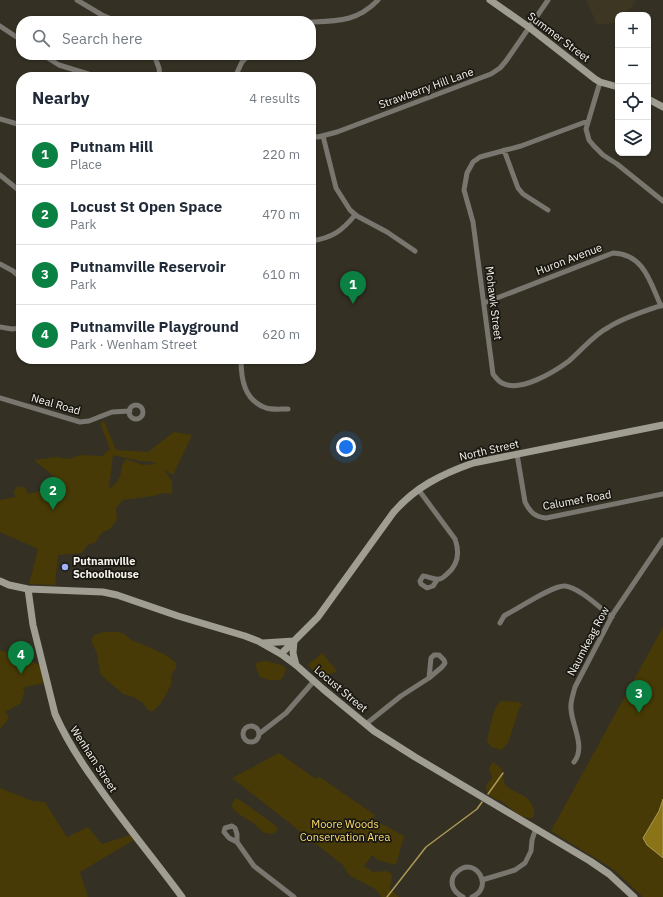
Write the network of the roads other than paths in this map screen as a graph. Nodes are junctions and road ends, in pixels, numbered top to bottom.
1 (77, 0) edge
2 (378, 0) edge
3 (490, 0) edge
4 (548, 0) edge
5 (104, 16) edge
6 (316, 22) edge
7 (0, 26) edge
8 (529, 28) junction
9 (16, 37) edge
10 (51, 60) edge
11 (156, 60) edge
12 (244, 60) edge
13 (82, 72) edge
14 (159, 72) edge
15 (237, 72) edge
16 (600, 82) junction
17 (615, 86) edge
18 (651, 101) edge
19 (663, 107) edge
20 (0, 119) edge
21 (588, 121) junction
22 (16, 124) edge
23 (324, 136) junction
24 (316, 137) edge
25 (504, 150) junction
26 (0, 175) edge
27 (16, 188) edge
28 (663, 200) edge
29 (548, 210) dead end
30 (355, 214) junction
31 (316, 240) edge
32 (415, 251) dead end
33 (0, 264) edge
34 (16, 274) edge
35 (484, 303) junction
36 (662, 305) edge
37 (0, 328) edge
38 (16, 329) edge
39 (241, 364) edge
40 (0, 398) edge
41 (288, 409) dead end
42 (130, 411) dead end
43 (663, 425) edge
44 (517, 454) junction
45 (418, 489) junction
46 (663, 494) edge
47 (663, 540) edge
48 (437, 580) dead end
49 (0, 581) edge
50 (28, 589) junction
51 (612, 616) junction
52 (500, 623) dead end
53 (294, 641) junction
54 (262, 643) junction
55 (281, 654) junction
56 (296, 665) junction
57 (429, 678) dead end
58 (314, 681) junction
59 (366, 724) junction
60 (259, 734) dead end
61 (574, 762) dead end
62 (536, 828) junction
63 (237, 842) dead end
64 (482, 880) junction
65 (182, 897) edge
66 (294, 897) edge
67 (463, 897) edge
68 (472, 897) edge
69 (634, 897) edge

1 - 5 street
2 - 6 street
3 - 8 main road, Summer Street
4 - 8 street, Strawberry Hill Lane
7 - 9 street
8 - 16 main road, Summer Street
8 - 23 street, Strawberry Hill Lane
10 - 13 street
11 - 14 street
12 - 15 street
16 - 17 main road, Summer Street
16 - 21 street
18 - 19 main road
20 - 22 street
21 - 25 street, Mohawk Street
21 - 28 street
23 - 24 street, Strawberry Hill Lane
23 - 30 street
25 - 29 street
25 - 35 street, Mohawk Street
26 - 27 street
30 - 31 street
30 - 32 street
33 - 34 street
35 - 36 street, Huron Avenue
35 - 36 street, Mohawk Street
37 - 38 street
39 - 41 street
40 - 42 street, Neal Road
43 - 44 main road, North Street
44 - 45 main road, North Street
44 - 46 street, Calumet Road
45 - 48 street
45 - 53 main road, North Street
47 - 51 street, Naumkeag Row
49 - 50 main road, Locust Street
50 - 54 main road, Locust Street
50 - 65 main road, Wenham Street
51 - 52 street
51 - 61 street, Naumkeag Row
53 - 54 main road
53 - 55 main road, North Street
53 - 56 main road
54 - 55 main road, Locust Street
55 - 56 main road, Locust Street
56 - 58 main road, Locust Street
57 - 59 street
58 - 59 main road, Locust Street
58 - 60 street
59 - 62 main road, Locust Street
62 - 64 street
62 - 69 main road, Locust Street
63 - 66 street
64 - 67 street
64 - 68 street

